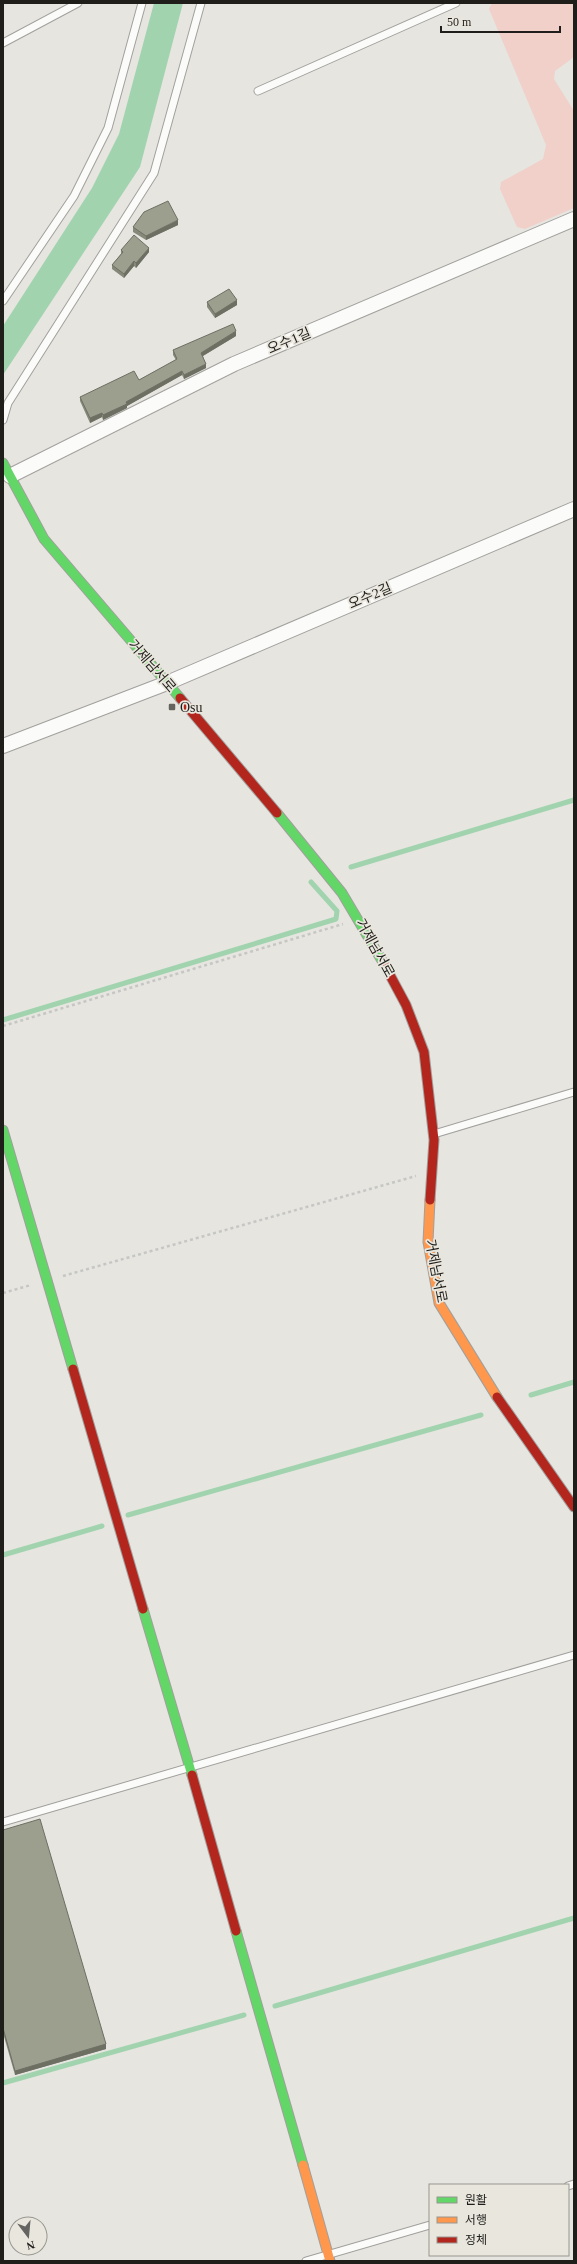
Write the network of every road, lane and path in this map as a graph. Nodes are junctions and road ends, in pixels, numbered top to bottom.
1 (78, 3) edge
2 (142, 3) edge
3 (201, 3) edge
4 (456, 3) edge
5 (3, 43) edge
6 (258, 91) dead end
7 (574, 219) edge
8 (3, 301) edge
9 (3, 420) edge
10 (3, 463) edge
11 (10, 476) junction
12 (574, 509) edge
13 (166, 683) junction
14 (3, 746) edge
15 (359, 920) junction
16 (3, 1026) edge
17 (574, 1092) edge
18 (3, 1130) edge
19 (433, 1134) junction
20 (432, 1172) junction
21 (47, 1280) junction
22 (3, 1293) edge
23 (574, 1508) edge
24 (574, 1655) edge
25 (190, 1768) junction
26 (3, 1822) edge
27 (429, 2225) edge
28 (329, 2258) edge
29 (306, 2261) edge

1 - 5 lane
2 - 8 lane
3 - 9 lane
4 - 6 lane
7 - 11 street, 오수1길
10 - 11 main road, 거제남서로
11 - 13 main road, 거제남서로
12 - 13 street, 오수2길
13 - 14 street, 오수2길
13 - 15 main road, 거제남서로
15 - 16 path
15 - 19 main road, 거제남서로
17 - 19 lane
18 - 21 main road
19 - 20 main road, 거제남서로
20 - 21 path
20 - 23 main road, 거제남서로
21 - 22 path
21 - 25 main road
24 - 25 lane
25 - 26 lane
25 - 28 main road
27 - 28 lane
28 - 29 lane

